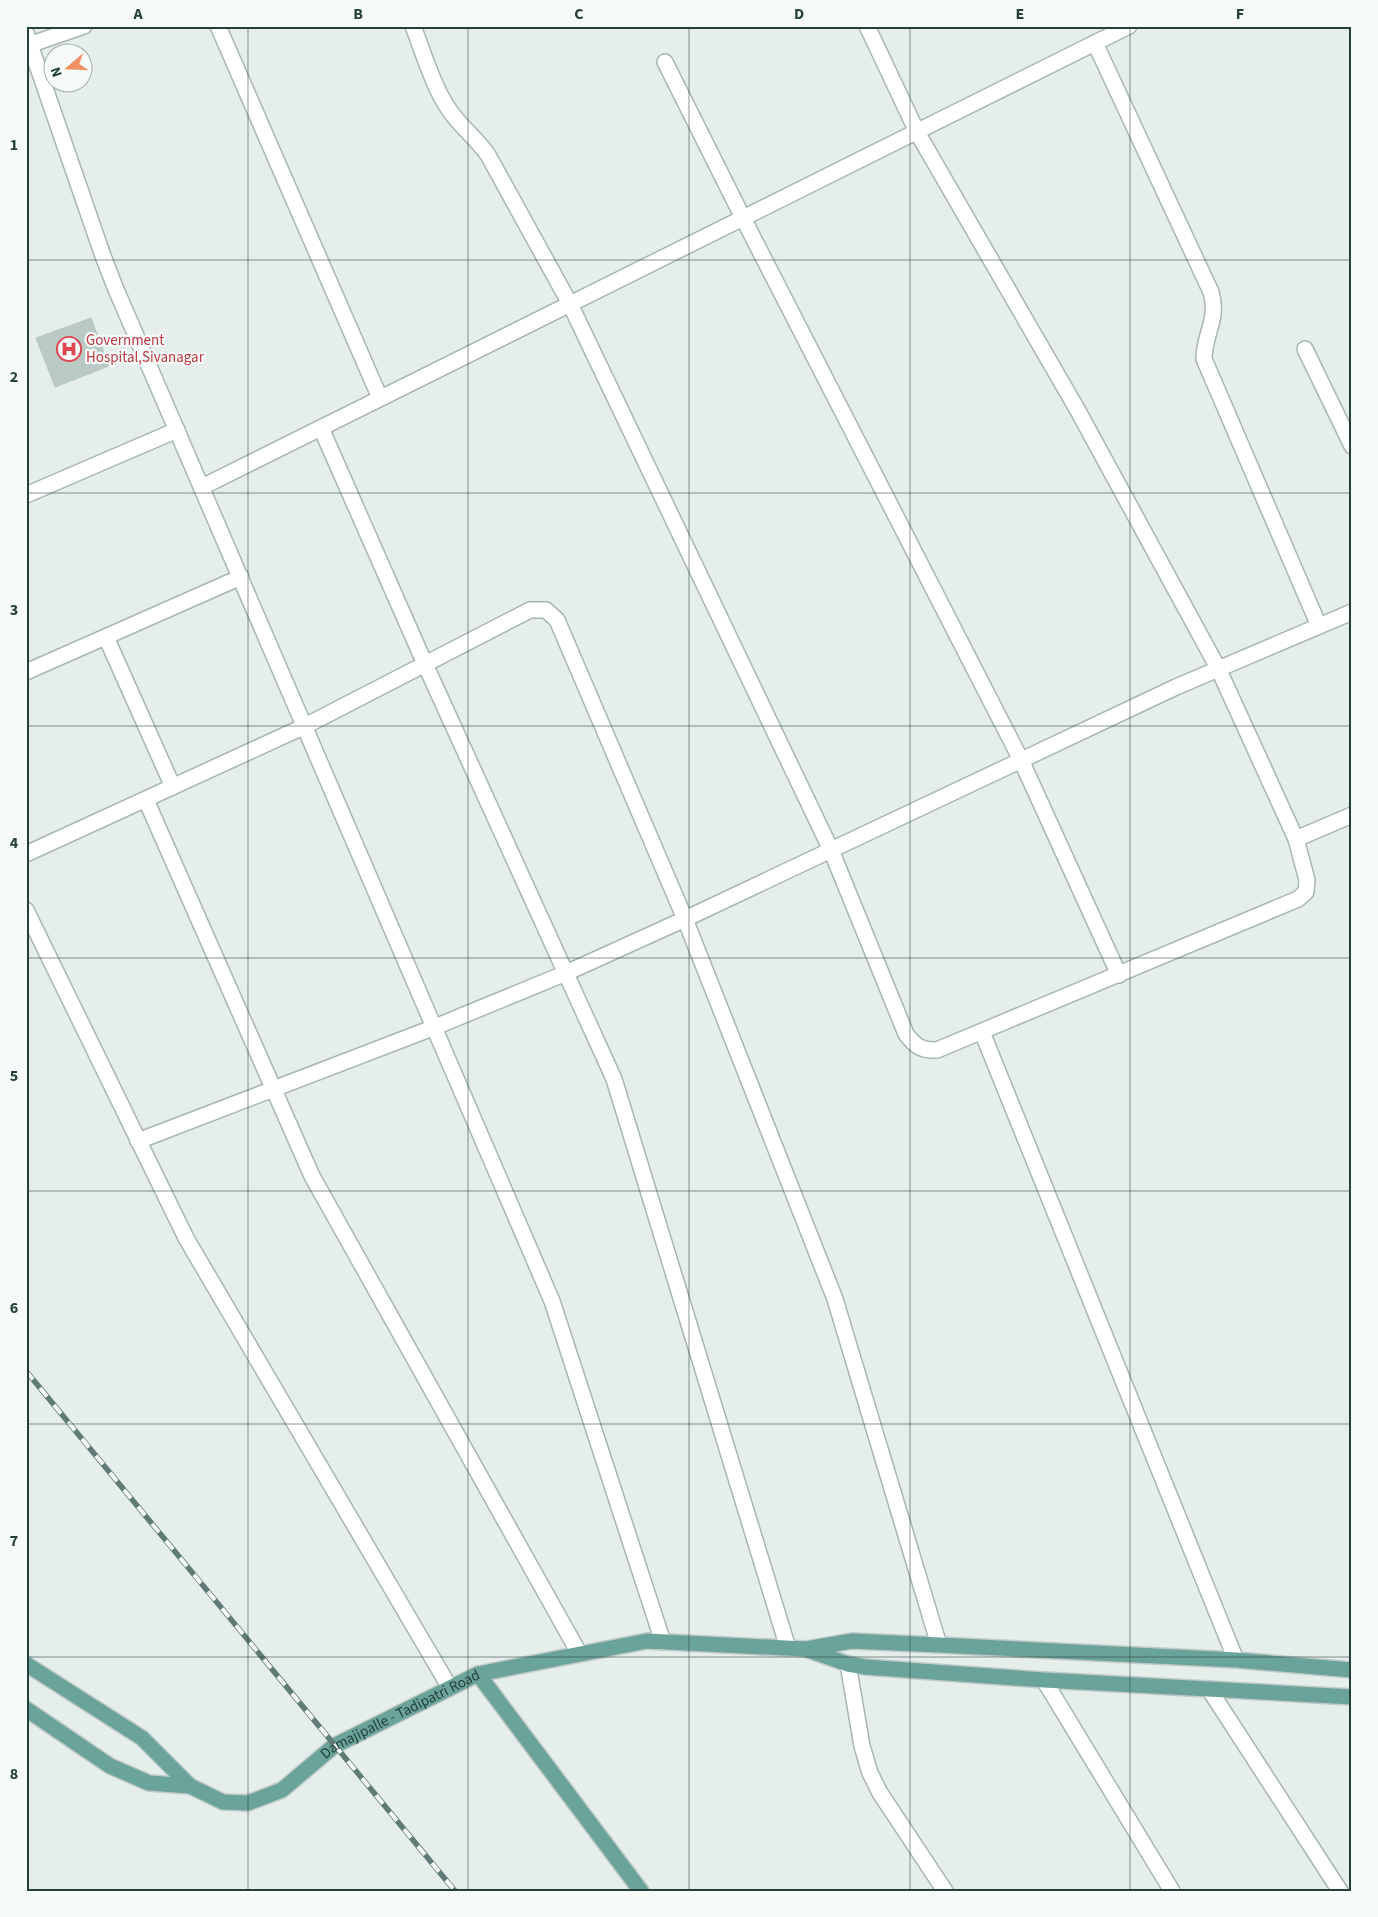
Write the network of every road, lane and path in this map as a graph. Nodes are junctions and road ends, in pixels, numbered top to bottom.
1 (84, 26) edge
2 (218, 26) edge
3 (413, 26) edge
4 (866, 26) edge
5 (1129, 26) edge
6 (27, 41) edge
7 (1095, 43) junction
8 (665, 62) dead end
9 (917, 132) junction
10 (743, 218) junction
11 (570, 304) junction
12 (1305, 349) dead end
13 (380, 398) junction
14 (321, 428) junction
15 (177, 430) junction
16 (1352, 446) edge
17 (202, 487) junction
18 (26, 494) edge
19 (241, 577) junction
20 (1352, 612) edge
21 (1319, 626) junction
22 (106, 637) junction
23 (425, 664) junction
24 (1218, 668) junction
25 (26, 672) edge
26 (305, 726) junction
27 (1021, 760) junction
28 (173, 787) junction
29 (146, 800) junction
30 (1352, 815) edge
31 (1296, 839) junction
32 (831, 850) junction
33 (26, 854) edge
34 (26, 910) edge
35 (685, 919) junction
36 (566, 972) junction
37 (1119, 975) junction
38 (435, 1027) junction
39 (982, 1032) junction
40 (273, 1088) junction
41 (138, 1141) junction
42 (664, 1642) junction
43 (939, 1644) junction
44 (788, 1648) junction
45 (805, 1649) junction
46 (579, 1653) junction
47 (1236, 1660) junction
48 (26, 1664) edge
49 (848, 1664) junction
50 (1352, 1670) edge
51 (478, 1674) junction
52 (1044, 1680) junction
53 (450, 1688) junction
54 (1209, 1689) junction
55 (1352, 1697) edge
56 (26, 1709) edge
57 (190, 1786) junction
58 (641, 1891) edge
59 (945, 1891) edge
60 (1172, 1891) edge
61 (1340, 1891) edge

1 - 6 street
2 - 13 street
3 - 11 street
4 - 9 street
5 - 7 street
6 - 15 street
7 - 9 street
7 - 21 street
8 - 10 street
9 - 10 street
9 - 24 street
10 - 11 street
10 - 27 street
11 - 13 street
11 - 32 street
12 - 16 street
13 - 14 street
14 - 17 street
14 - 23 street
15 - 17 street
15 - 18 street
17 - 19 street
19 - 22 street
19 - 26 street
20 - 21 street
21 - 24 street
22 - 25 street
22 - 28 street
23 - 26 street
23 - 35 street
23 - 36 street
24 - 27 street
24 - 31 street
26 - 28 street
26 - 38 street
27 - 32 street
27 - 37 street
28 - 29 street
29 - 33 street
29 - 40 street
30 - 31 street
31 - 37 street
32 - 35 street
32 - 39 street
34 - 41 street
35 - 36 street
35 - 43 street
36 - 38 street
36 - 44 street
37 - 39 street
38 - 40 street
38 - 42 street
39 - 47 street
40 - 41 street
40 - 46 street
41 - 53 street
42 - 44 main road
42 - 46 main road
43 - 45 main road
43 - 47 main road
44 - 45 main road
45 - 49 main road
46 - 51 main road
47 - 50 main road
48 - 57 main road, Damajipalle - Tadipatri Road
49 - 52 main road
49 - 59 street
51 - 53 main road, Damajipalle - Tadipatri Road
51 - 58 main road, Damajipalle - Tadipatri Road
52 - 54 main road
52 - 60 street
53 - 57 main road, Damajipalle - Tadipatri Road
54 - 55 main road
54 - 61 street
56 - 57 main road, Damajipalle - Tadipatri Road

